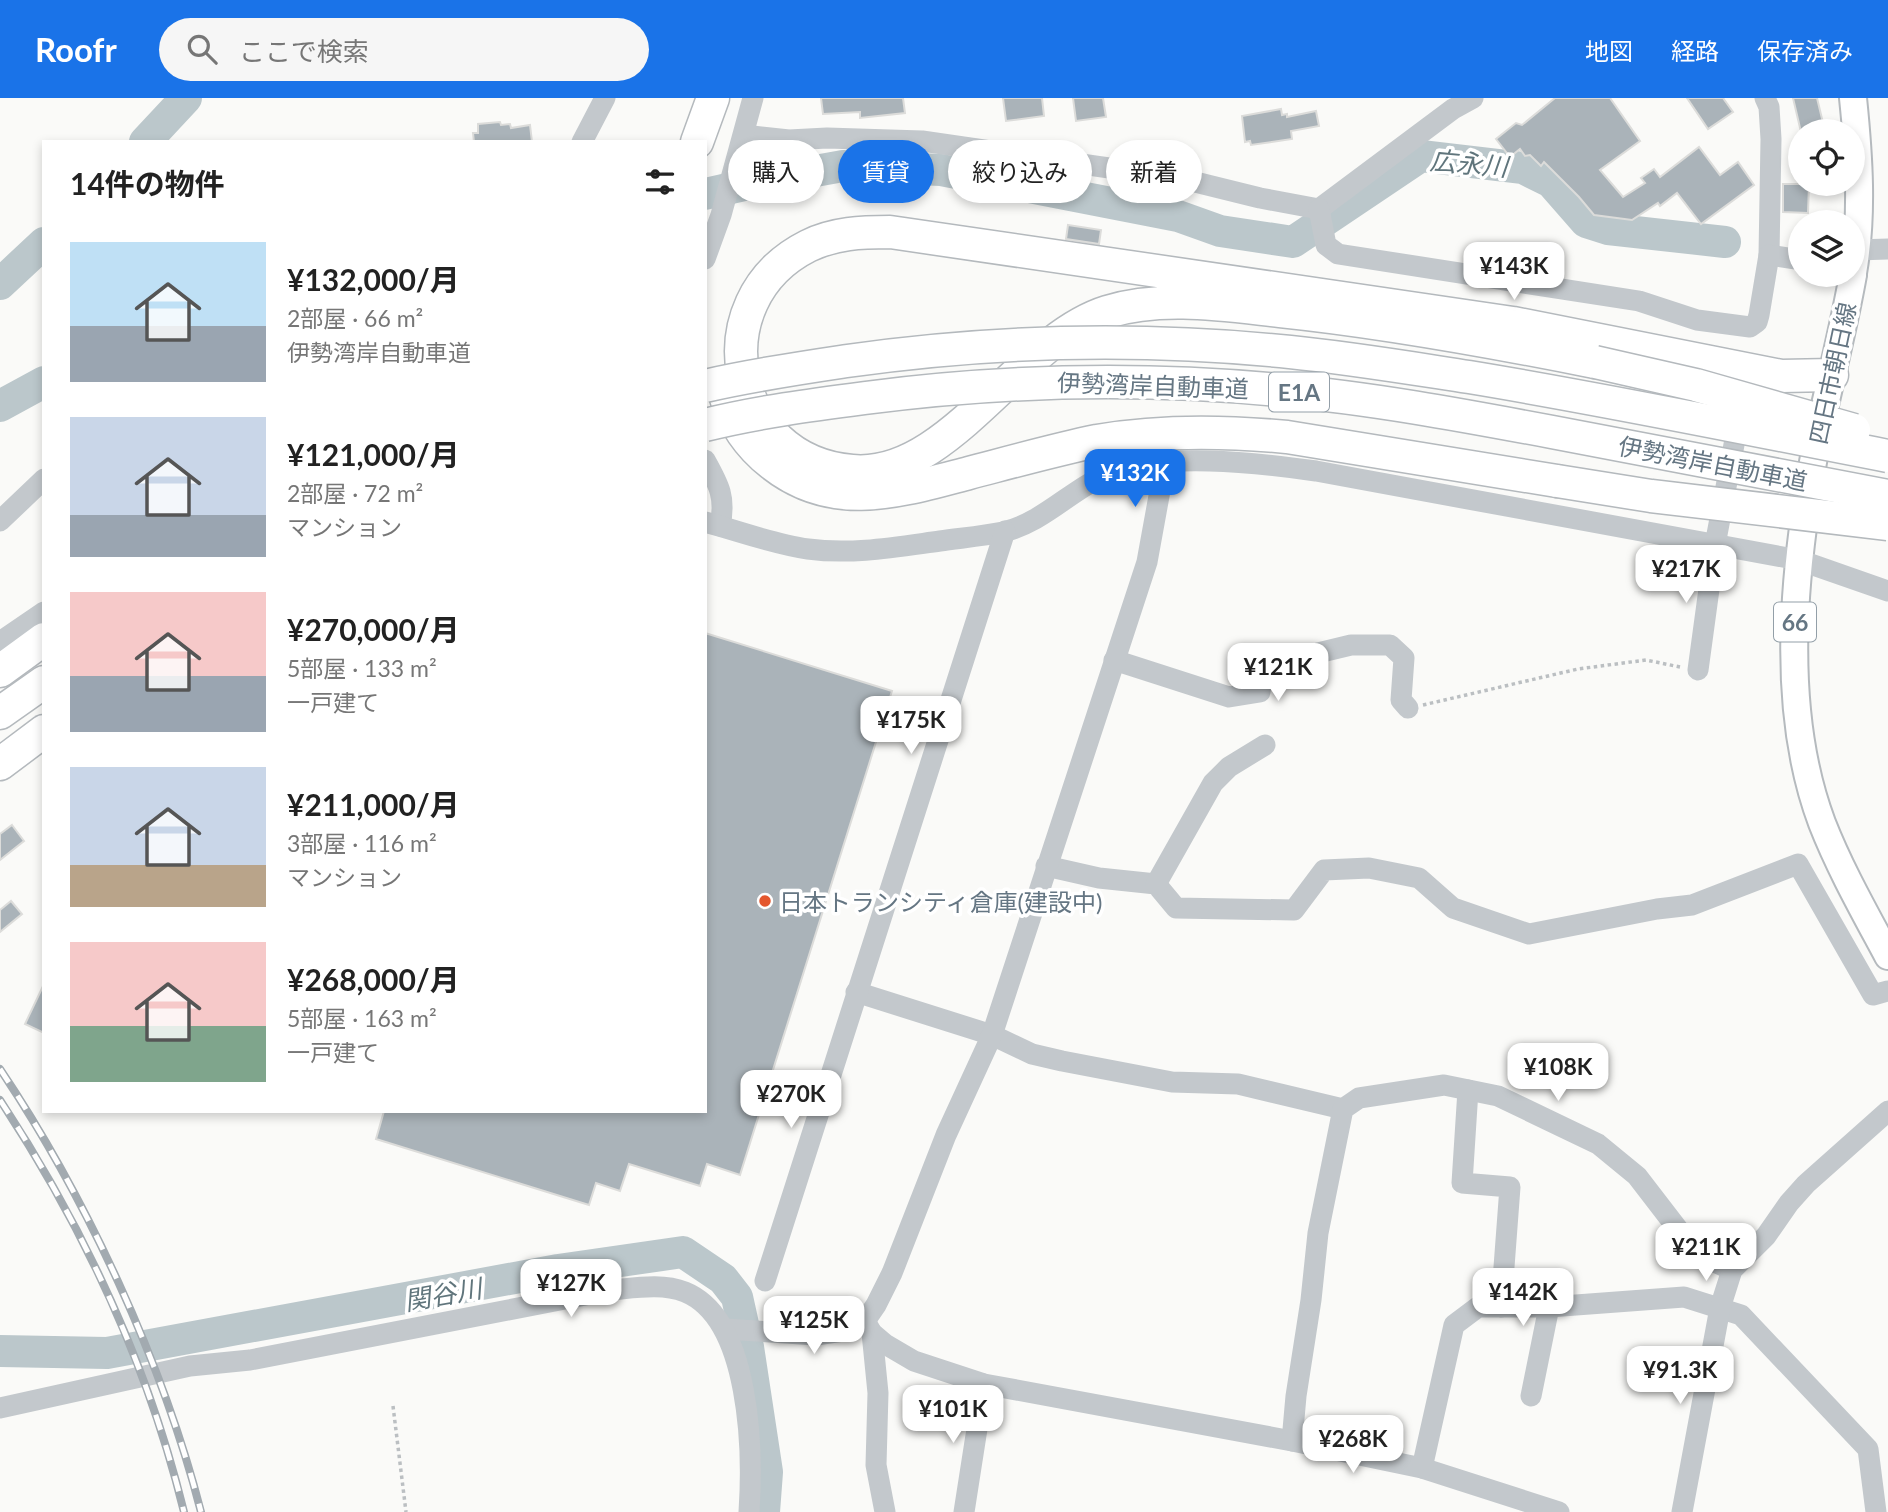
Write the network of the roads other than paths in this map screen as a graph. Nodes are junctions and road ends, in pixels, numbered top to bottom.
1 (605, 98) edge
2 (714, 98) edge
3 (752, 98) edge
4 (1473, 98) edge
5 (1765, 98) edge
6 (1853, 98) edge
7 (744, 135) junction
8 (583, 140) edge
9 (698, 140) edge
10 (705, 140) edge
11 (1319, 209) junction
12 (1858, 210) edge
13 (1888, 249) edge
14 (707, 254) edge
15 (1769, 255) junction
16 (1788, 258) edge
17 (1865, 260) edge
18 (1850, 287) edge
19 (1696, 329) junction
20 (1832, 375) junction
21 (707, 386) edge
22 (1744, 394) dead end
23 (707, 425) edge
24 (1888, 439) edge
25 (1888, 456) edge
26 (1165, 463) junction
27 (707, 464) edge
28 (42, 481) edge
29 (1888, 496) edge
30 (0, 521) edge
31 (713, 524) edge
32 (1888, 524) edge
33 (1005, 531) junction
34 (1715, 545) junction
35 (1800, 560) junction
36 (1888, 591) edge
37 (42, 622) edge
38 (42, 623) edge
39 (0, 642) edge
40 (1114, 660) junction
41 (1698, 670) road end
42 (0, 671) edge
43 (42, 683) edge
44 (1408, 708) road end
45 (0, 713) edge
46 (42, 732) edge
47 (1265, 744) dead end
48 (0, 764) edge
49 (1046, 866) junction
50 (1156, 884) junction
51 (1888, 956) edge
52 (1888, 991) edge
53 (856, 992) junction
54 (992, 1035) junction
55 (1468, 1090) junction
56 (1343, 1109) junction
57 (1888, 1111) edge
58 (1732, 1270) junction
59 (765, 1281) dead end
60 (1501, 1307) junction
61 (1549, 1307) junction
62 (1720, 1308) junction
63 (869, 1327) junction
64 (738, 1330) junction
65 (984, 1384) junction
66 (1531, 1396) dead end
67 (0, 1408) edge
68 (1292, 1441) junction
69 (1422, 1468) junction
70 (884, 1504) edge
71 (749, 1512) edge
72 (900, 1512) edge
73 (964, 1512) edge
74 (1559, 1512) edge
75 (1682, 1512) edge
76 (1876, 1512) edge

1 - 8 street
2 - 9 highway
2 - 10 highway
3 - 7 street
4 - 11 street
5 - 15 street
6 - 12 main road, 四日市朝日線 / 66
7 - 11 street
7 - 14 street
11 - 19 street
13 - 17 street
15 - 16 street
15 - 19 street
18 - 20 main road, 四日市朝日線 / 66
19 - 20 highway
19 - 32 highway, bridge
20 - 24 highway, bridge
20 - 35 main road, 四日市朝日線 / 66
21 - 25 highway, 伊勢湾岸自動車道 / E1A, bridge
22 - 34 street
23 - 29 highway, 伊勢湾岸自動車道 / E1A, bridge
26 - 33 street
26 - 34 street
26 - 40 street
27 - 31 street
28 - 30 street
31 - 33 street
33 - 53 street
34 - 35 street
34 - 41 street
35 - 36 street
35 - 51 main road, 四日市朝日線 / 66
37 - 39 street
38 - 42 highway
40 - 44 street
40 - 49 street
43 - 45 highway
46 - 48 highway
47 - 50 street
49 - 50 street
49 - 54 street
50 - 52 street
53 - 54 street
53 - 59 street
54 - 56 street
54 - 63 street
55 - 56 street
55 - 58 street
55 - 60 street
56 - 68 street
57 - 58 street
58 - 62 street
60 - 61 street
60 - 69 street
61 - 62 street
61 - 66 street
62 - 75 street
62 - 76 street
63 - 64 street
63 - 65 street
63 - 70 street
64 - 67 street
64 - 71 street
65 - 68 street
65 - 73 street
68 - 69 street
69 - 74 street
70 - 72 street

